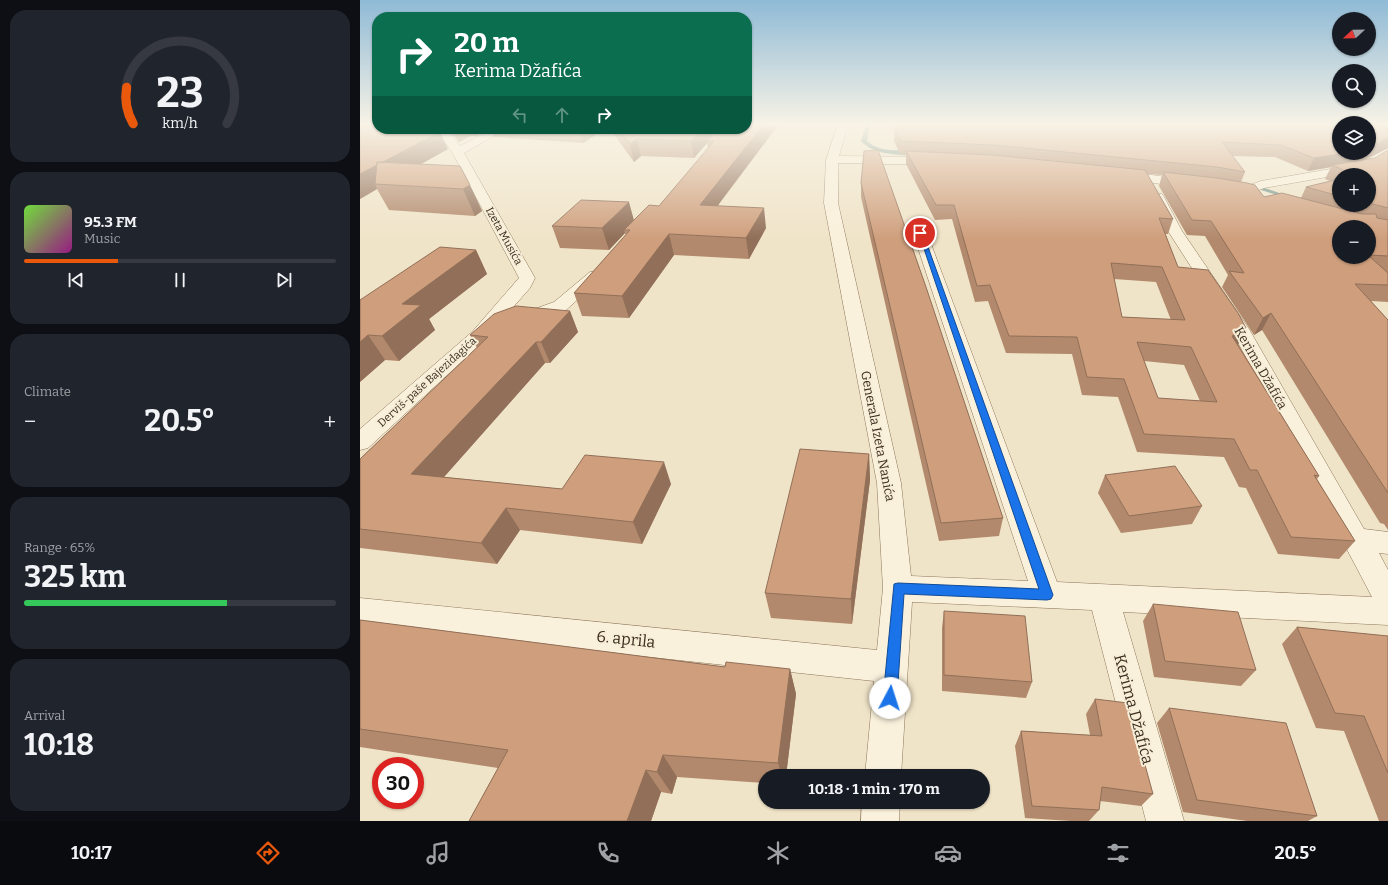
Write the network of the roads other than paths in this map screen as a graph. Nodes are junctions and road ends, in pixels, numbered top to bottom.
1 (464, 162) edge
2 (832, 162) edge
3 (1370, 162) edge
4 (1108, 174) edge
5 (1147, 179) junction
6 (1204, 186) edge
7 (1266, 198) edge
8 (920, 233) dead end
9 (609, 263) edge
10 (478, 336) junction
11 (360, 442) edge
12 (1358, 539) junction
13 (1388, 543) edge
14 (898, 588) junction
15 (1047, 595) junction
16 (1388, 597) edge
17 (1104, 598) junction
18 (1388, 611) edge
19 (360, 612) edge
20 (892, 667) junction
21 (884, 769) edge
22 (881, 809) edge
23 (880, 821) edge
24 (1165, 821) edge

1 - 10 street, Izeta Musića
2 - 14 street, Generala Izeta Nanića
3 - 7 street
4 - 5 street
5 - 6 street
5 - 12 street, Kerima Džafića
8 - 15 street
9 - 10 street, Derviš-paše Bajezidagića
10 - 11 street, Derviš-paše Bajezidagića
12 - 13 street
12 - 16 street, Kerima Džafića
14 - 15 street
14 - 20 street, Generala Izeta Nanića
15 - 17 street
17 - 18 street
17 - 24 street, Kerima Džafića
19 - 20 street, 6. aprila
20 - 21 street, Generala Izeta Nanića
22 - 23 street

